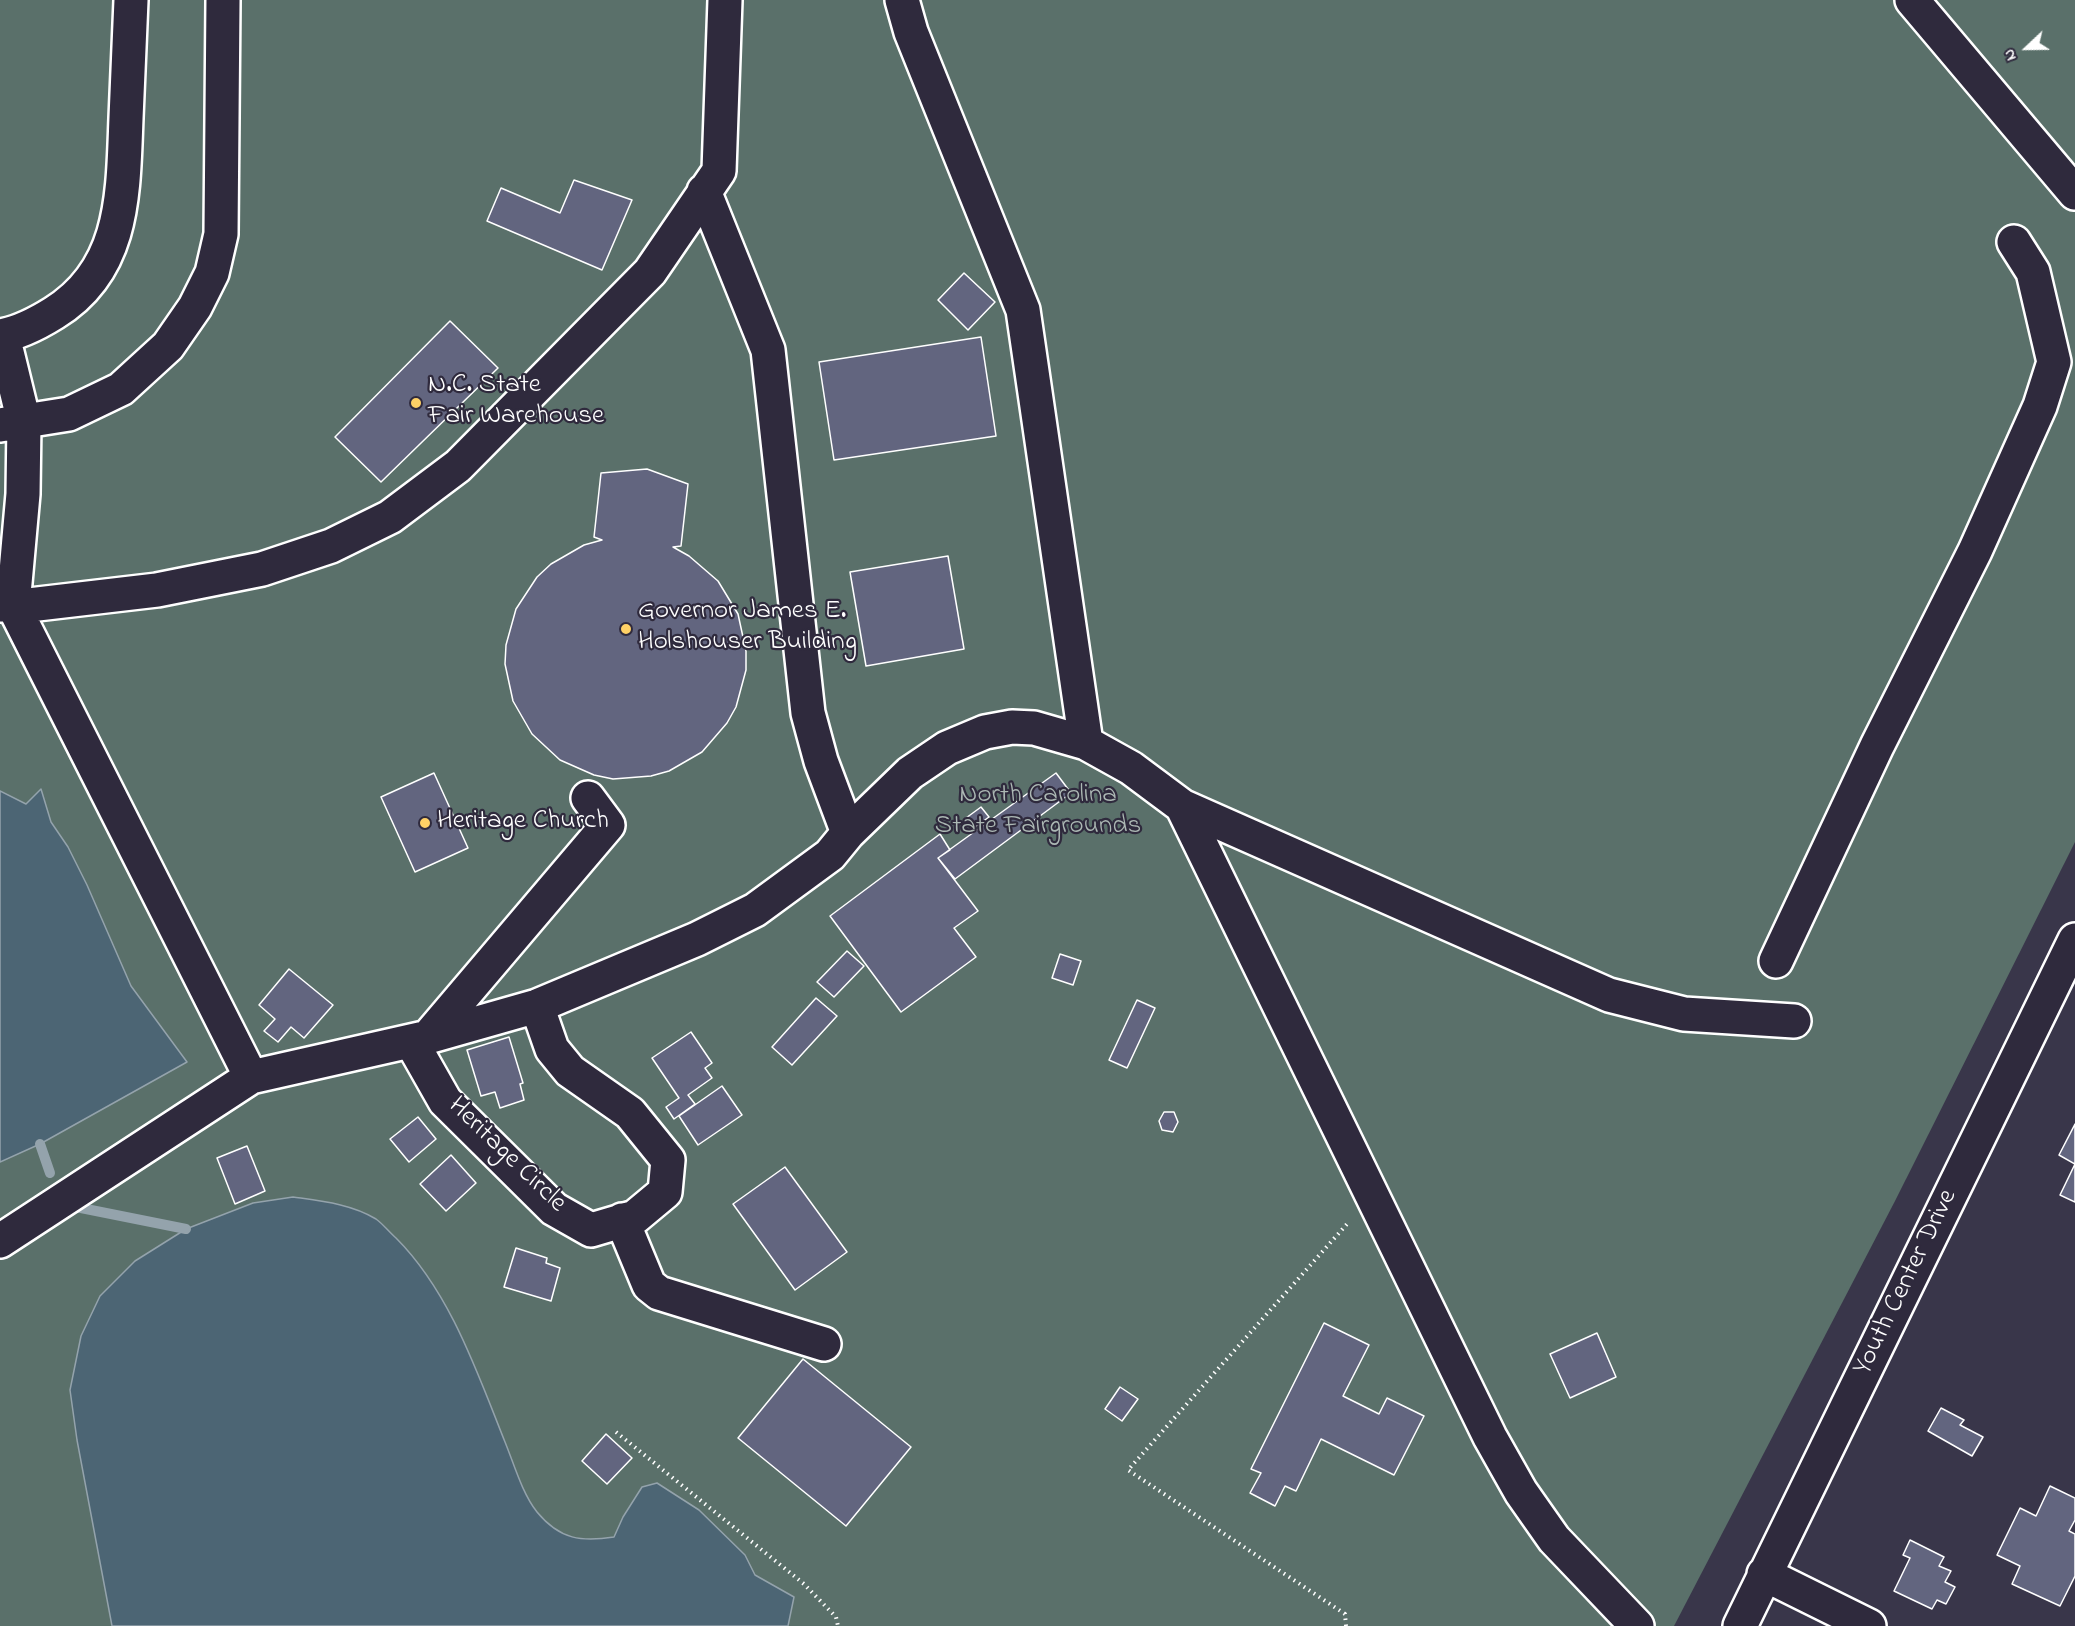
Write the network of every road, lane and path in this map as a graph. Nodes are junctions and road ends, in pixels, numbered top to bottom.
1 (131, 0) edge
2 (223, 0) edge
3 (725, 0) edge
4 (902, 0) edge
5 (1912, 0) edge
6 (704, 191) junction
7 (2075, 193) edge
8 (2014, 242) dead end
9 (2, 336) edge
10 (12, 423) edge
11 (6, 605) edge
12 (1086, 743) junction
13 (588, 798) dead end
14 (1182, 806) junction
15 (848, 833) junction
16 (2075, 940) edge
17 (1776, 961) dead end
18 (537, 1005) junction
19 (1794, 1022) dead end
20 (420, 1039) junction
21 (251, 1077) junction
22 (1372, 1196) junction
23 (622, 1220) junction
24 (0, 1240) edge
25 (824, 1344) dead end
26 (616, 1432) dead end
27 (1764, 1575) junction
28 (838, 1626) edge
29 (1346, 1626) edge
30 (1637, 1626) edge
31 (1740, 1626) edge
32 (1869, 1626) edge

1 - 9 street
2 - 10 street
3 - 6 street
4 - 12 street
5 - 7 street
6 - 11 street
6 - 15 street
8 - 17 street
9 - 10 street
10 - 11 street
11 - 21 street
12 - 14 street
12 - 15 street
13 - 20 street
14 - 19 street
14 - 22 street
15 - 18 street
16 - 27 street, Youth Center Drive
18 - 20 street
18 - 23 street, Heritage Circle
20 - 21 street
20 - 23 street, Heritage Circle
21 - 24 street
22 - 29 path
22 - 30 street
23 - 25 street
26 - 28 path
27 - 31 street, Youth Center Drive
27 - 32 street

